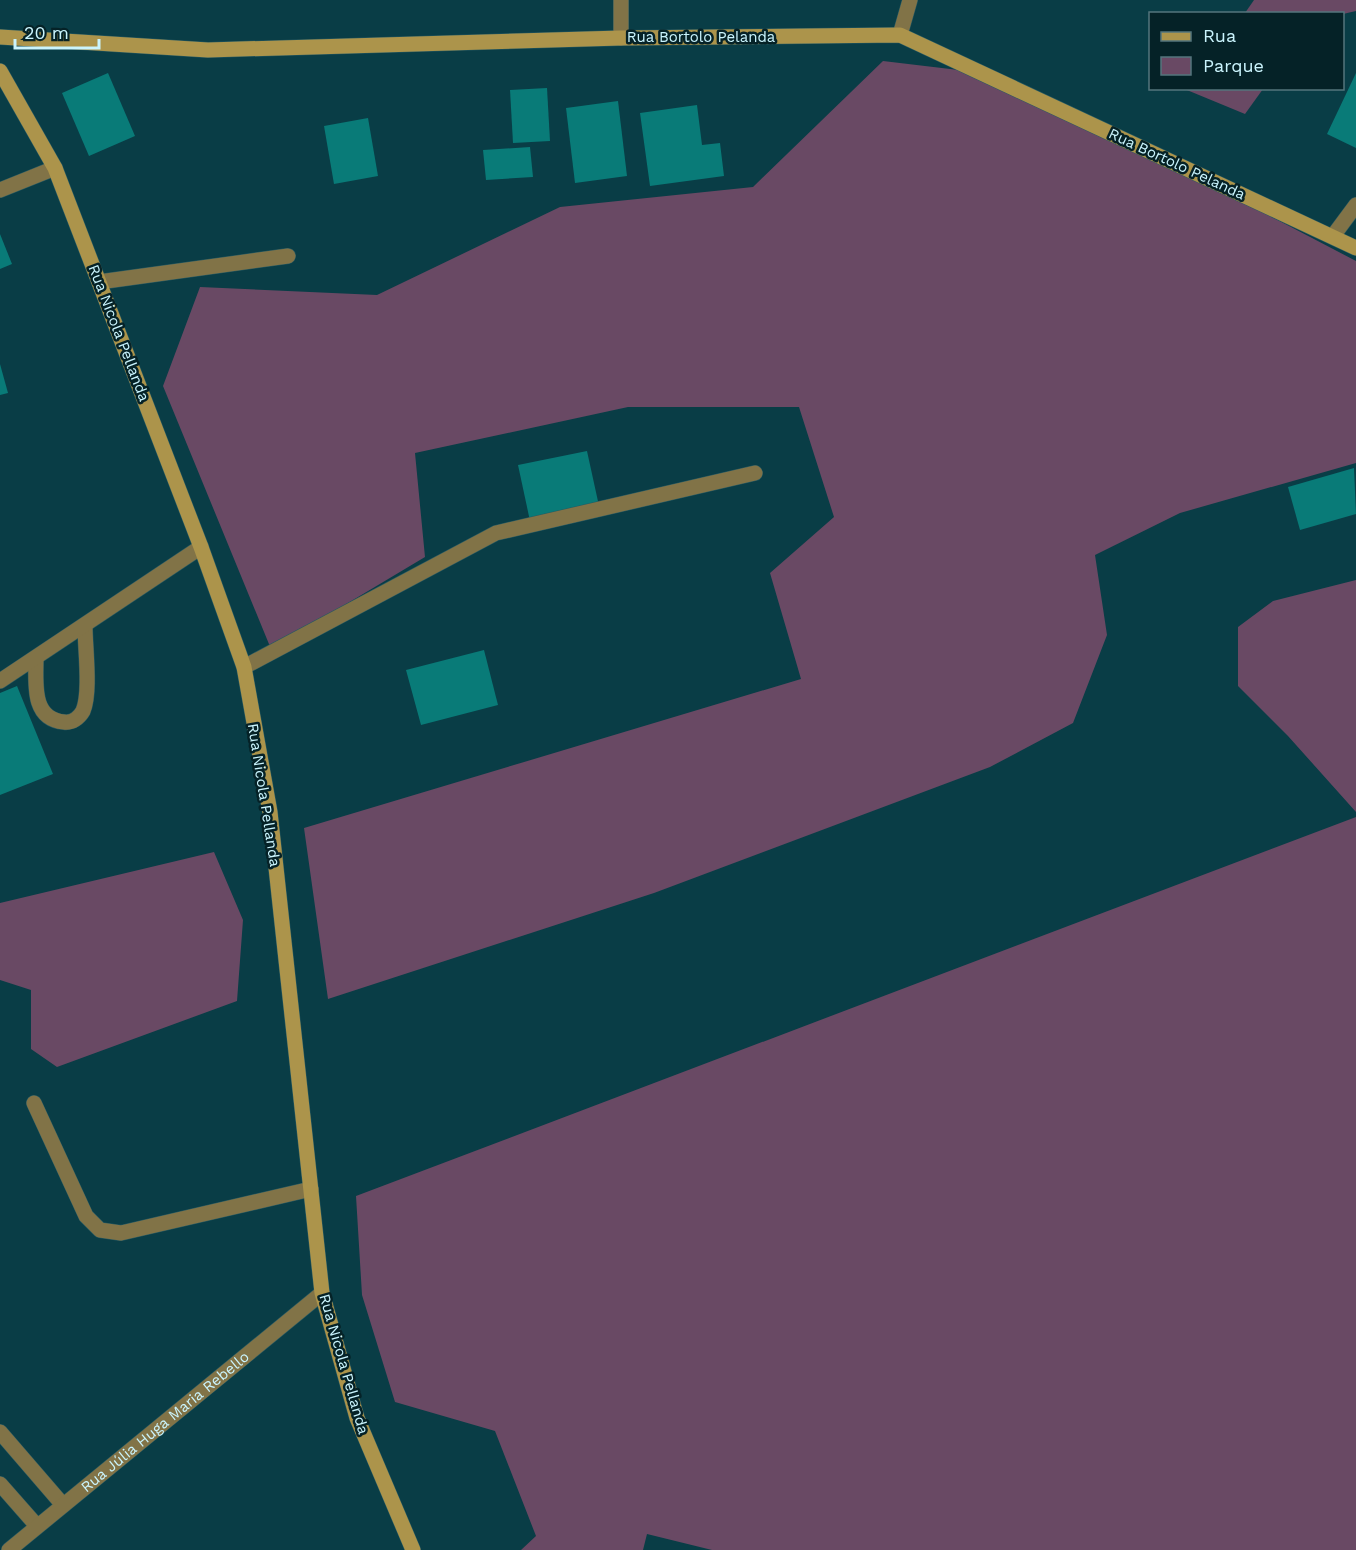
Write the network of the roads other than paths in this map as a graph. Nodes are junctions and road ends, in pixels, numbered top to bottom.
1 (621, 0) edge
2 (910, 0) edge
3 (900, 35) junction
4 (0, 38) edge
5 (621, 38) junction
6 (0, 71) edge
7 (55, 168) junction
8 (0, 190) edge
9 (1356, 205) edge
10 (1333, 236) junction
11 (1356, 248) edge
12 (288, 256) dead end
13 (99, 282) junction
14 (755, 473) dead end
15 (201, 547) junction
16 (85, 626) junction
17 (36, 658) junction
18 (244, 667) junction
19 (0, 681) edge
20 (34, 1103) dead end
21 (311, 1189) junction
22 (322, 1293) junction
23 (0, 1432) edge
24 (0, 1484) edge
25 (63, 1505) junction
26 (37, 1526) junction
27 (9, 1550) edge
28 (413, 1550) edge

1 - 5 street
2 - 3 street
3 - 5 main road, Rua Bortolo Pelanda
3 - 10 main road, Rua Bortolo Pelanda
4 - 5 main road, Rua Bortolo Pelanda
6 - 7 main road, Rua Nicola Pellanda
7 - 8 street
7 - 13 main road, Rua Nicola Pellanda
9 - 10 street
10 - 11 main road, Rua Bortolo Pelanda
12 - 13 street
13 - 15 main road, Rua Nicola Pellanda
14 - 18 street
15 - 16 street
15 - 18 main road, Rua Nicola Pellanda
16 - 17 street
16 - 17 street
17 - 19 street
18 - 21 main road, Rua Nicola Pellanda
20 - 21 street
21 - 22 main road, Rua Nicola Pellanda
22 - 25 street, Rua Júlia Huga Maria Rebello
22 - 28 main road, Rua Nicola Pellanda
23 - 25 street
24 - 26 street
25 - 26 street, Rua Júlia Huga Maria Rebello
26 - 27 street, Rua Júlia Huga Maria Rebello

